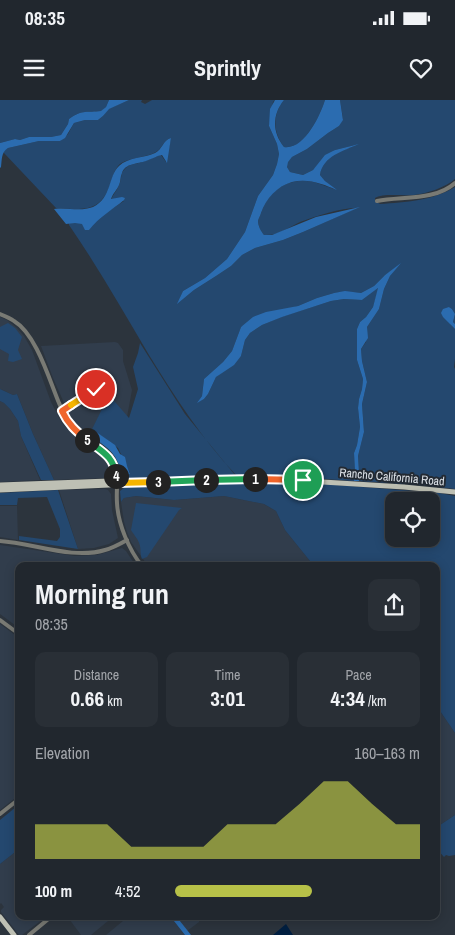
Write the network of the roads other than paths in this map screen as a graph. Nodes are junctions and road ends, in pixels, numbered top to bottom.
1 (455, 183) edge
2 (377, 201) dead end
3 (0, 314) edge
4 (105, 383) dead end
5 (62, 411) junction
6 (117, 483) junction
7 (0, 485) edge
8 (0, 490) edge
9 (455, 492) edge
10 (127, 540) junction
11 (0, 542) edge
12 (140, 562) edge
13 (0, 620) edge
14 (15, 631) edge
15 (15, 802) edge
16 (0, 814) edge
17 (0, 917) edge
18 (47, 920) edge
19 (14, 935) edge
20 (30, 935) edge

1 - 2 street
3 - 5 street
4 - 5 street
5 - 6 street
6 - 7 main road, Rancho California Road
6 - 8 main road, Rancho California Road
6 - 9 main road, Rancho California Road
6 - 10 street
10 - 11 street
10 - 12 street
13 - 14 street
15 - 16 street
17 - 19 main road
18 - 20 street

